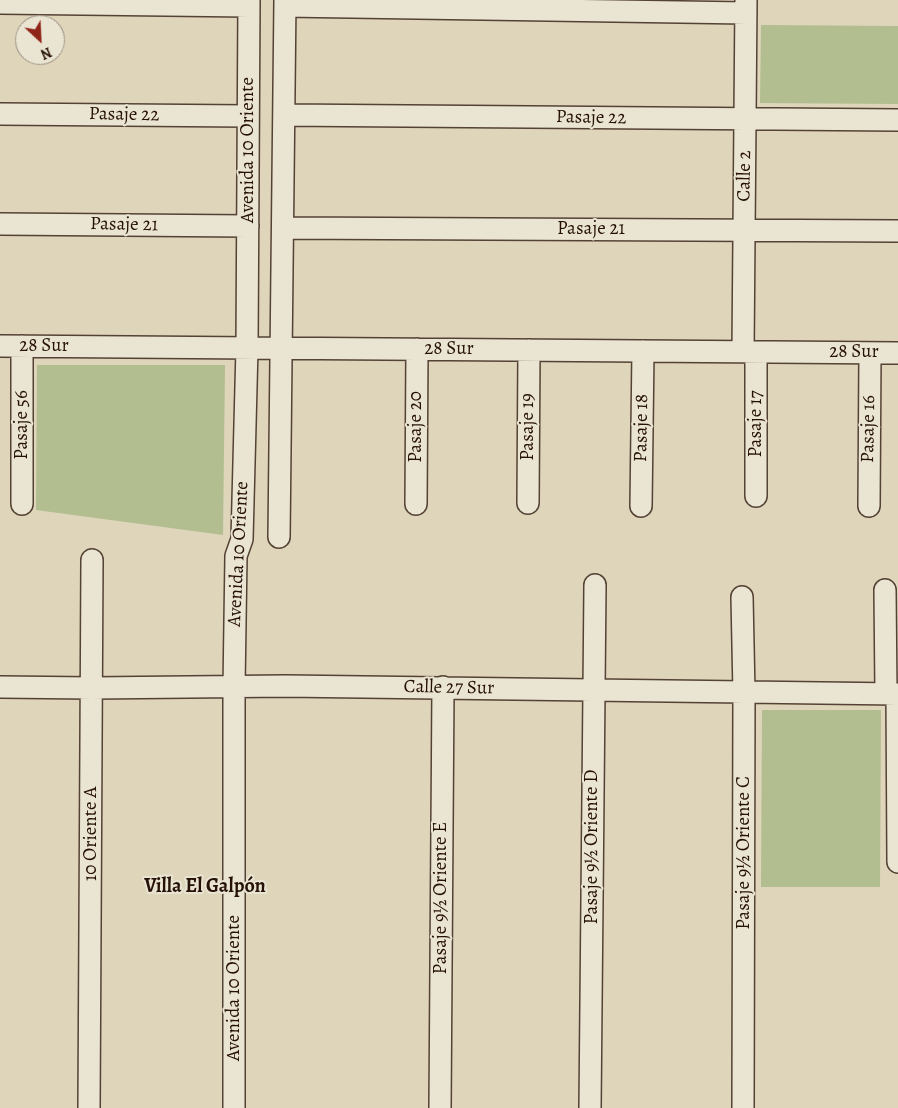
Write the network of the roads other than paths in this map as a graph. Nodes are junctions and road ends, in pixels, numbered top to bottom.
1 (0, 3) edge
2 (249, 3) edge
3 (285, 3) edge
4 (746, 6) edge
5 (0, 114) edge
6 (284, 115) junction
7 (248, 116) junction
8 (745, 120) junction
9 (898, 120) edge
10 (0, 224) edge
11 (248, 226) junction
12 (283, 228) junction
13 (744, 230) junction
14 (898, 231) edge
15 (0, 346) edge
16 (22, 346) junction
17 (247, 348) junction
18 (282, 348) junction
19 (417, 349) junction
20 (529, 350) junction
21 (643, 351) junction
22 (750, 352) junction
23 (870, 353) junction
24 (898, 353) edge
25 (756, 496) dead end
26 (528, 503) dead end
27 (22, 504) dead end
28 (416, 504) dead end
29 (641, 506) dead end
30 (869, 506) dead end
31 (279, 537) dead end
32 (92, 560) dead end
33 (595, 585) dead end
34 (885, 590) dead end
35 (742, 597) dead end
36 (0, 687) edge
37 (234, 687) junction
38 (92, 688) junction
39 (443, 688) junction
40 (593, 690) junction
41 (744, 693) junction
42 (894, 694) edge
43 (898, 862) edge
44 (89, 1108) edge
45 (234, 1108) edge
46 (440, 1108) edge
47 (590, 1108) edge
48 (743, 1108) edge

1 - 2 street
2 - 7 street, Avenida 10 Oriente
3 - 4 street
3 - 6 street, Avenida 10 Oriente
4 - 8 street, Calle 2
5 - 7 street, Pasaje 22
6 - 8 street, Pasaje 22
6 - 12 street, Avenida 10 Oriente
7 - 11 street, Avenida 10 Oriente
8 - 9 street, Pasaje 22
8 - 13 street, Calle 2
10 - 11 street, Pasaje 21
11 - 17 street, Avenida 10 Oriente
12 - 13 street, Pasaje 21
12 - 18 street, Avenida 10 Oriente
13 - 14 street, Pasaje 21
13 - 22 street, Calle 2
15 - 16 street, 28 Sur
16 - 17 street, 28 Sur
16 - 27 street, Pasaje 56
17 - 18 street, 28 Sur
17 - 37 street, Avenida 10 Oriente
18 - 19 street, 28 Sur
18 - 31 street, Avenida 10 Oriente
19 - 20 street, 28 Sur
19 - 28 street, Pasaje 20
20 - 21 street, 28 Sur
20 - 26 street, Pasaje 19
21 - 22 street, 28 Sur
21 - 29 street, Pasaje 18
22 - 23 street, 28 Sur
22 - 25 street, Pasaje 17
23 - 24 street, 28 Sur
23 - 30 street, Pasaje 16
32 - 38 street, 10 Oriente A
33 - 40 street, Pasaje 9½ Oriente D
34 - 42 street
35 - 41 street, Pasaje 9½ Oriente C
36 - 38 street, Calle 27 Sur
37 - 38 street, Calle 27 Sur
37 - 39 street, Calle 27 Sur
37 - 45 street, Avenida 10 Oriente
38 - 44 street, 10 Oriente A
39 - 40 street, Calle 27 Sur
39 - 46 street, Pasaje 9½ Oriente E
40 - 41 street, Calle 27 Sur
40 - 47 street, Pasaje 9½ Oriente D
41 - 42 street, Calle 27 Sur
41 - 48 street, Pasaje 9½ Oriente C
42 - 43 street

